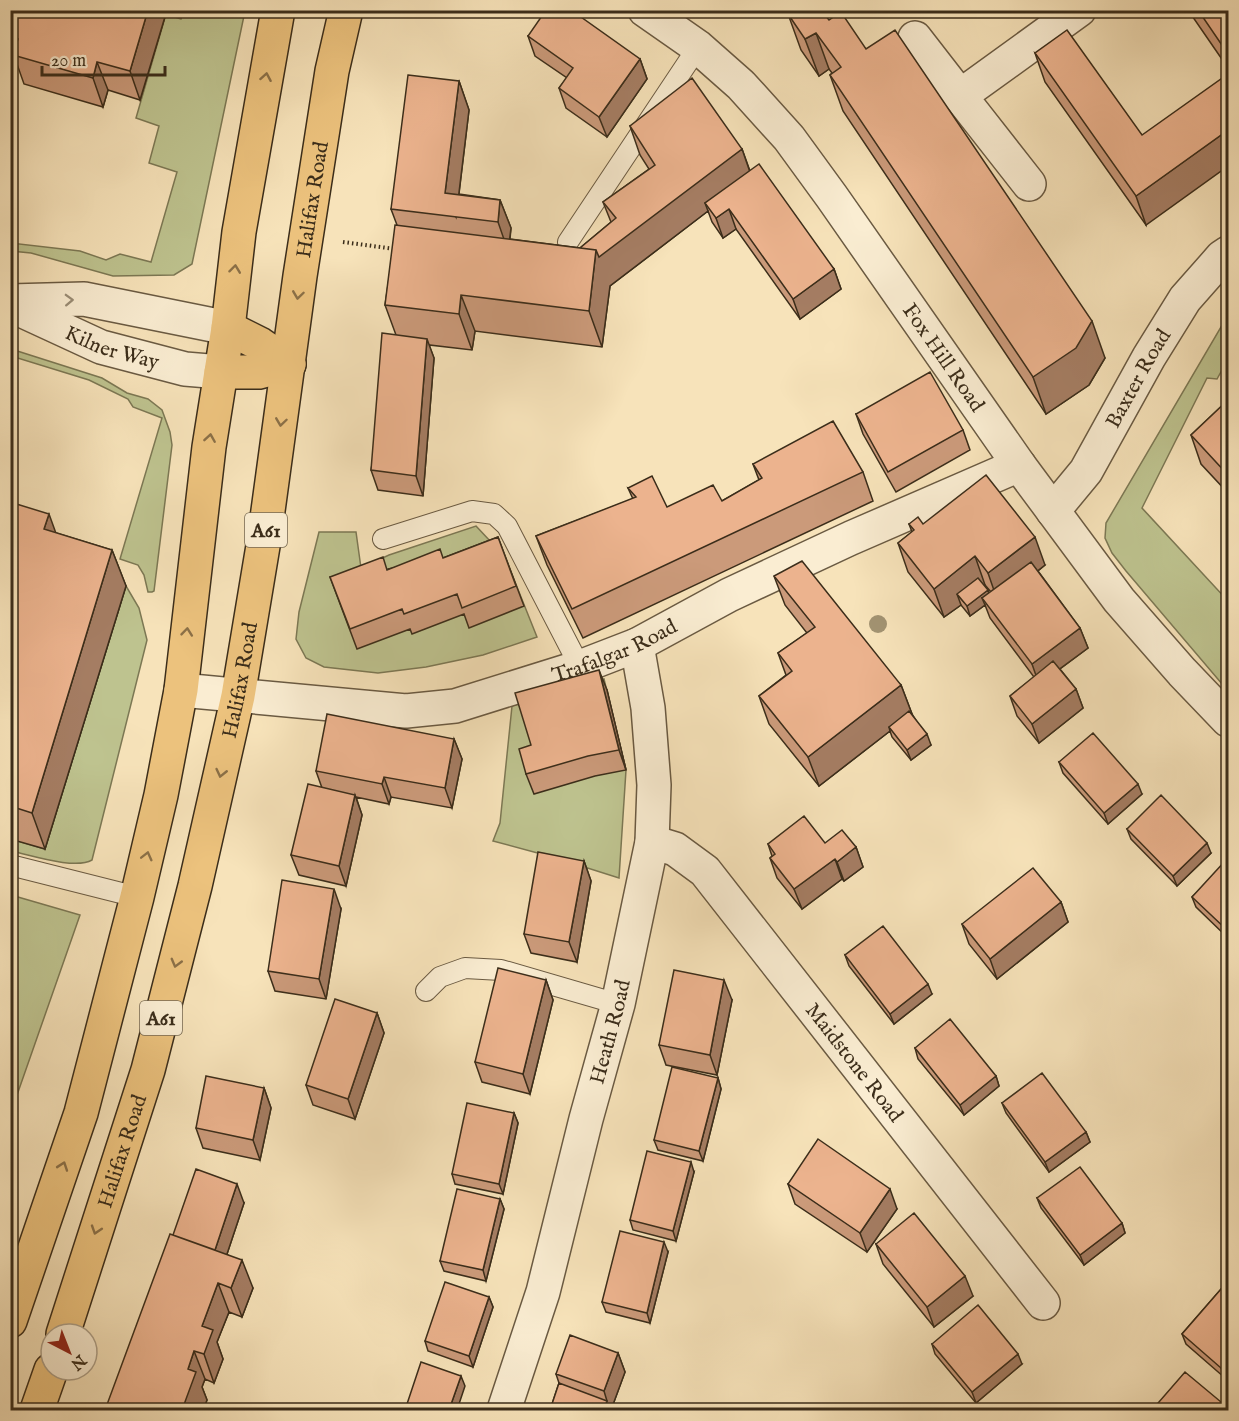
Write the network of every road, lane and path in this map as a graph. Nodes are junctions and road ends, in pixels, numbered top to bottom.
1 (278, 10) edge
2 (346, 10) edge
3 (645, 10) edge
4 (1079, 10) edge
5 (915, 38) dead end
6 (698, 47) junction
7 (960, 96) junction
8 (1029, 184) dead end
9 (306, 237) junction
10 (568, 242) dead end
11 (399, 249) edge
12 (1228, 253) edge
13 (10, 303) edge
14 (228, 328) junction
15 (289, 364) junction
16 (221, 372) junction
17 (1019, 465) junction
18 (1053, 511) junction
19 (383, 539) dead end
20 (637, 645) junction
21 (579, 668) junction
22 (181, 690) junction
23 (238, 696) junction
24 (1228, 720) edge
25 (652, 842) junction
26 (10, 865) edge
27 (137, 897) junction
28 (426, 992) dead end
29 (618, 1004) junction
30 (1042, 1303) dead end
31 (10, 1321) edge
32 (67, 1322) edge
33 (47, 1382) edge
34 (37, 1410) edge
35 (504, 1410) edge

14 -> 1 highway, A61
2 - 9 highway, Halifax Road / A61
3 - 6 street, Fox Hill Road
4 - 7 street
5 - 7 street
6 - 10 lane
6 - 17 street, Fox Hill Road
7 - 8 street
9 - 11 path
9 -> 15 highway, Halifax Road / A61
12 - 18 street, Baxter Road
13 -> 14 street, Kilner Way
13 - 16 street, Kilner Way
14 - 15 highway
14 - 16 highway, A61
15 - 16 highway
15 -> 23 highway, Halifax Road / A61
22 -> 16 highway, A61
17 - 18 street, Fox Hill Road
17 - 20 street, Trafalgar Road
18 - 24 street, Fox Hill Road
19 - 21 lane
20 - 21 street, Trafalgar Road
20 - 25 street, Heath Road
21 - 23 street, Trafalgar Road
22 - 23 street, Trafalgar Road
27 -> 22 highway, A61
23 -> 32 highway, Halifax Road / A61
25 - 29 street, Heath Road
25 - 30 street, Maidstone Road
26 - 27 lane
31 -> 27 highway, A61
28 - 29 lane
29 - 35 street, Heath Road
33 - 34 highway

